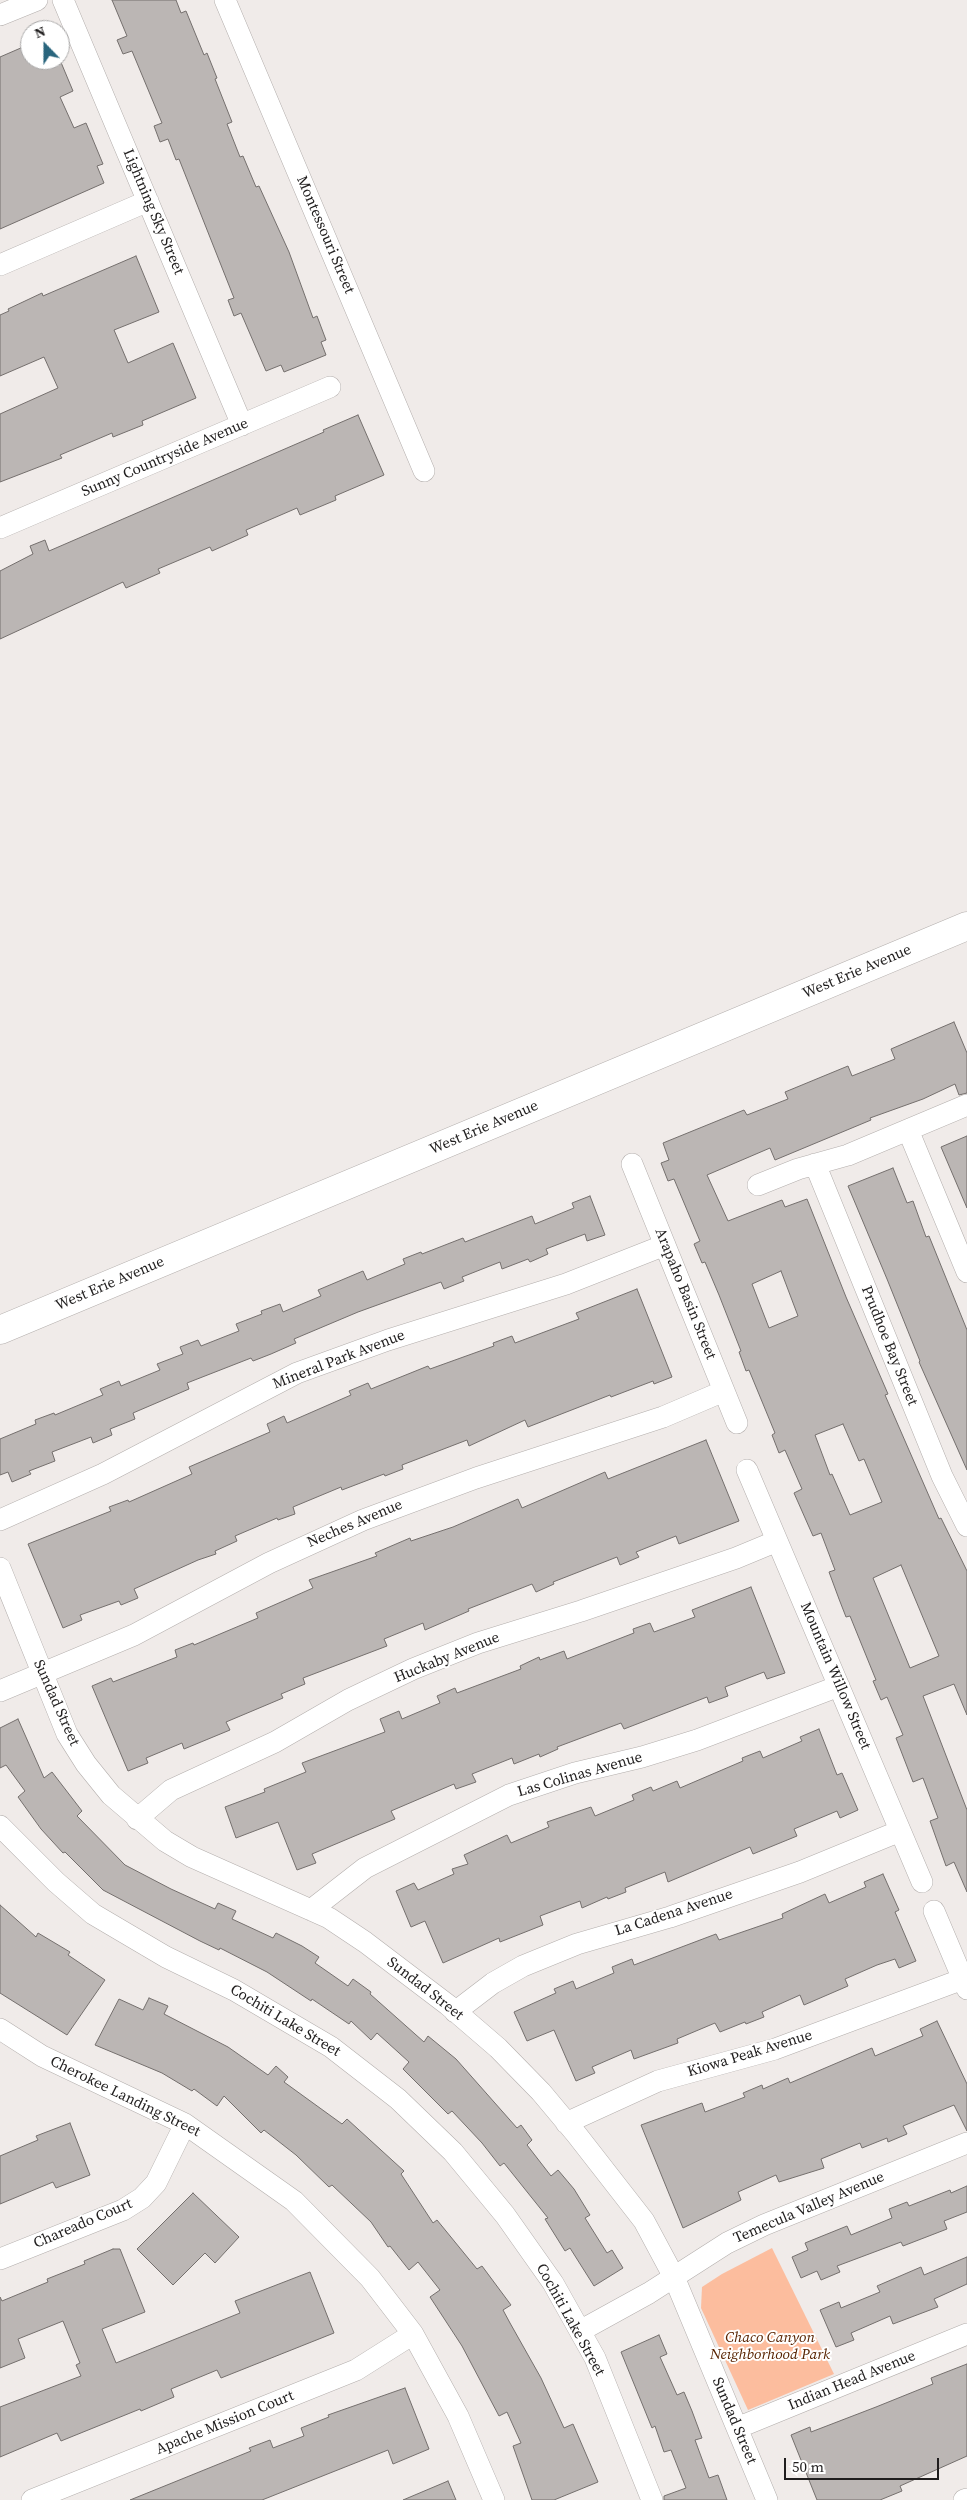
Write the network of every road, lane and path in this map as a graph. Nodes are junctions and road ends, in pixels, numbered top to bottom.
1 (36, 0) edge
2 (64, 0) edge
3 (225, 0) edge
4 (0, 15) edge
5 (148, 201) junction
6 (0, 265) edge
7 (330, 387) dead end
8 (242, 424) junction
9 (424, 471) dead end
10 (0, 528) edge
11 (967, 926) edge
12 (967, 1105) edge
13 (908, 1130) junction
14 (632, 1164) dead end
15 (815, 1164) junction
16 (758, 1185) dead end
17 (665, 1245) junction
18 (967, 1272) edge
19 (0, 1330) edge
20 (724, 1390) junction
21 (738, 1424) dead end
22 (747, 1470) dead end
23 (961, 1499) edge
24 (0, 1520) edge
25 (967, 1526) edge
26 (777, 1540) junction
27 (0, 1568) edge
28 (41, 1673) junction
29 (839, 1686) junction
30 (0, 1691) edge
31 (137, 1819) junction
32 (0, 1826) edge
33 (900, 1831) junction
34 (922, 1882) dead end
35 (310, 1910) junction
36 (934, 1911) dead end
37 (965, 1984) edge
38 (456, 2012) junction
39 (0, 2028) edge
40 (566, 2123) junction
41 (185, 2124) junction
42 (967, 2143) edge
43 (0, 2259) edge
44 (674, 2277) junction
45 (580, 2331) junction
46 (413, 2334) junction
47 (967, 2334) edge
48 (737, 2428) junction
49 (32, 2500) edge
50 (494, 2500) edge
51 (652, 2500) edge
52 (767, 2500) edge

1 - 4 street
2 - 5 street, Lightning Sky Street
3 - 9 street, Montessouri Street
5 - 6 street
5 - 8 street, Lightning Sky Street
7 - 8 street, Sunny Countryside Avenue
8 - 10 street, Sunny Countryside Avenue
11 - 19 street, West Erie Avenue
12 - 13 street
13 - 15 street
13 - 18 street
14 - 17 street, Arapaho Basin Street
15 - 16 street
15 - 23 street, Prudhoe Bay Street
17 - 20 street, Arapaho Basin Street
17 - 24 street, Mineral Park Avenue
20 - 21 street, Arapaho Basin Street
20 - 28 street, Neches Avenue
22 - 26 street, Mountain Willow Street
23 - 25 street, Prudhoe Bay Street
26 - 29 street, Mountain Willow Street
26 - 31 street, Huckaby Avenue
27 - 28 street, Sundad Street
28 - 30 street, Neches Avenue
28 - 31 street, Sundad Street
29 - 33 street, Mountain Willow Street
29 - 35 street, Las Colinas Avenue
31 - 35 street, Sundad Street
32 - 45 street, Cochiti Lake Street
33 - 34 street, Mountain Willow Street
33 - 38 street, La Cadena Avenue
35 - 38 street, Sundad Street
36 - 37 street
37 - 40 street, Kiowa Peak Avenue
38 - 40 street, Sundad Street
39 - 41 street, Cherokee Landing Street
40 - 44 street, Sundad Street
41 - 43 street, Chareado Court
41 - 46 street, Cherokee Landing Street
42 - 44 street, Temecula Valley Avenue
44 - 45 street, Temecula Valley Avenue
44 - 48 street, Sundad Street
45 - 51 street, Cochiti Lake Street
46 - 49 street, Apache Mission Court
46 - 50 street, Cherokee Landing Street
47 - 48 street, Indian Head Avenue
48 - 52 street, Sundad Street

